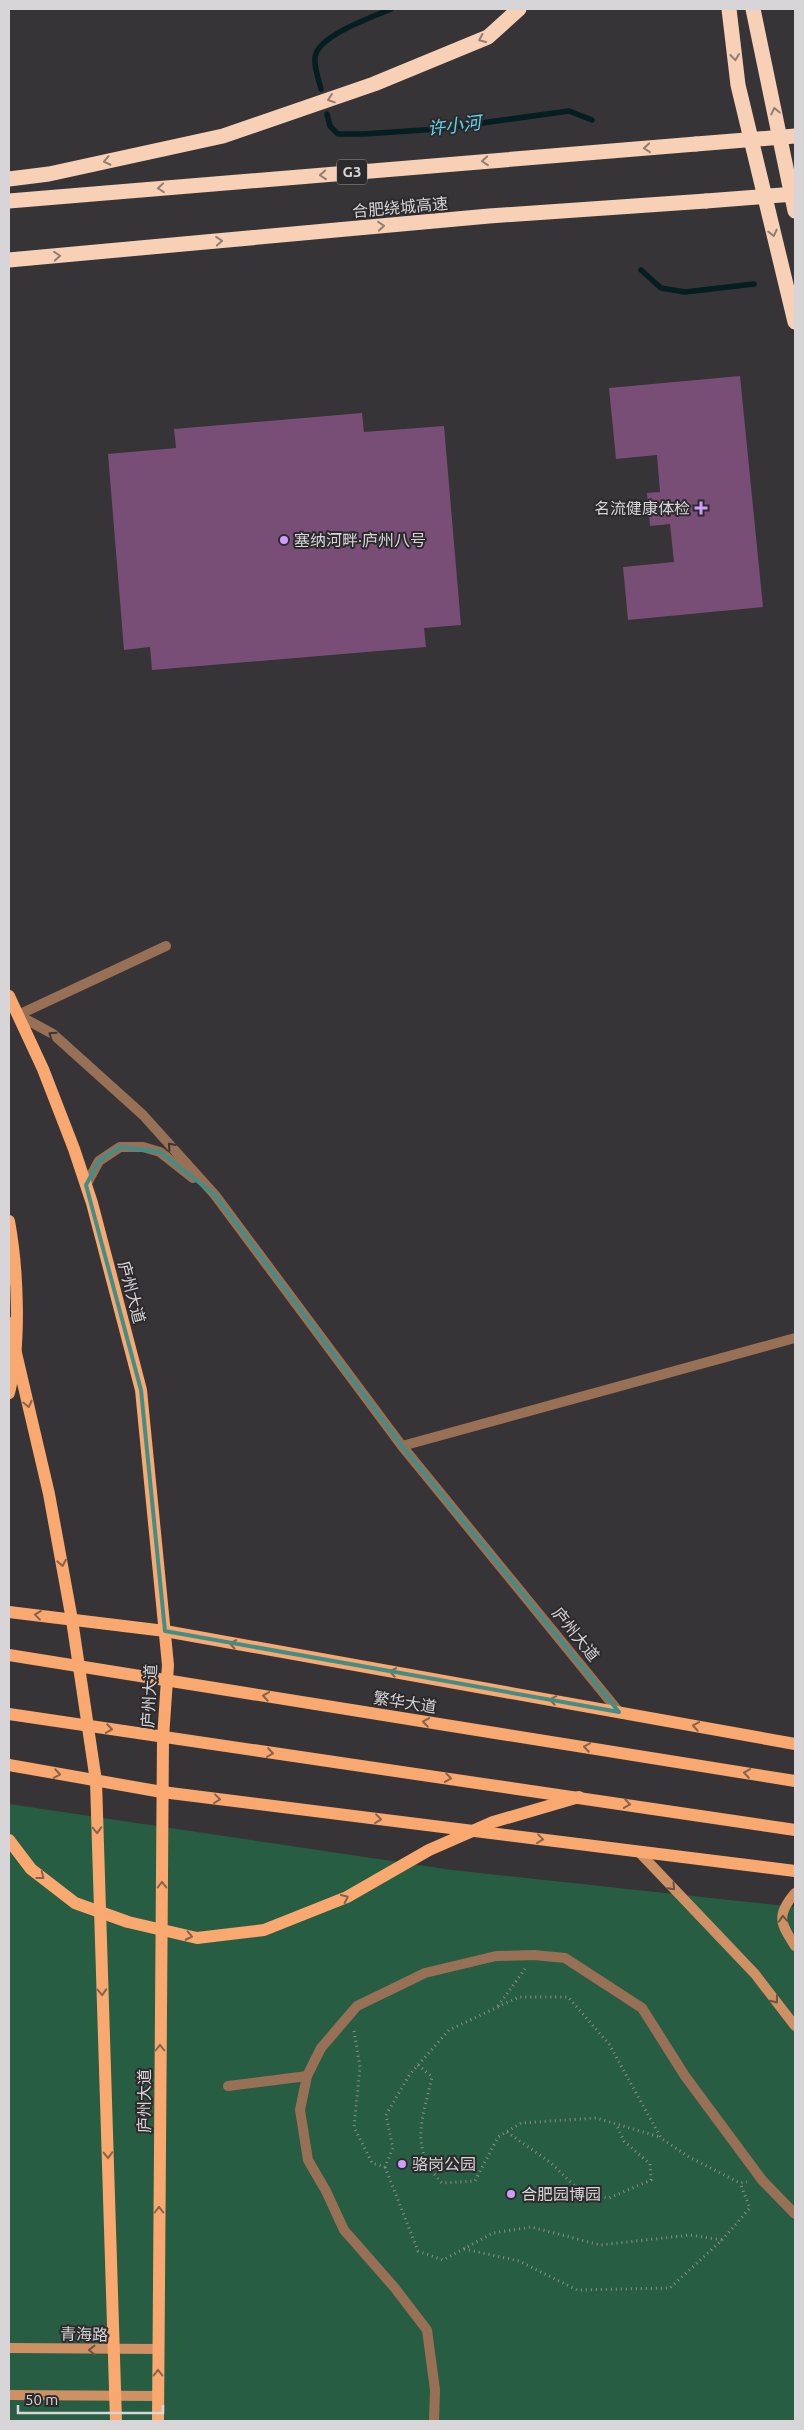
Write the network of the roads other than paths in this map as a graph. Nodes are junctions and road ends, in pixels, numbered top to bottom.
1 (519, 9) edge
2 (729, 9) edge
3 (753, 9) edge
4 (795, 136) edge
5 (9, 179) edge
6 (795, 194) edge
7 (9, 201) edge
8 (795, 204) edge
9 (707, 205) junction
10 (795, 210) edge
11 (9, 260) edge
12 (795, 322) edge
13 (166, 946) dead end
14 (9, 996) edge
15 (18, 1015) junction
16 (86, 1185) junction
17 (215, 1195) junction
18 (9, 1221) edge
19 (9, 1322) edge
20 (795, 1338) edge
21 (9, 1393) edge
22 (402, 1446) junction
23 (9, 1612) edge
24 (72, 1620) junction
25 (164, 1631) junction
26 (9, 1655) edge
27 (79, 1667) junction
28 (167, 1680) junction
29 (619, 1712) junction
30 (9, 1714) edge
31 (88, 1726) junction
32 (163, 1738) junction
33 (795, 1744) edge
34 (9, 1765) edge
35 (96, 1781) junction
36 (795, 1781) edge
37 (162, 1792) junction
38 (579, 1797) junction
39 (795, 1830) edge
40 (9, 1840) edge
41 (638, 1851) junction
42 (795, 1871) edge
43 (795, 1893) edge
44 (795, 1946) edge
45 (795, 2026) edge
46 (307, 2076) junction
47 (228, 2086) dead end
48 (795, 2214) edge
49 (9, 2348) edge
50 (158, 2349) junction
51 (114, 2350) junction
52 (9, 2395) edge
53 (115, 2396) junction
54 (158, 2396) junction
55 (116, 2421) edge
56 (158, 2421) edge
57 (434, 2421) edge

1 -> 5 highway
2 -> 12 highway
10 -> 3 highway
4 -> 7 highway, G3, bridge
6 - 9 highway, 合肥绕城高速, bridge
8 - 9 highway
11 -> 9 highway, 合肥绕城高速
13 - 15 street
14 - 15 main road, 庐州大道
15 - 16 main road, 庐州大道
17 -> 15 street
16 - 17 street
16 - 25 main road, 庐州大道
17 - 22 street, 庐州大道
18 - 21 main road, bridge
19 -> 24 main road
20 - 22 street
22 - 29 street, 庐州大道
24 -> 23 main road
24 - 25 main road
24 - 27 main road
25 - 28 main road, 庐州大道
29 -> 25 main road
26 - 27 main road, 繁华大道
27 - 28 main road, 繁华大道
27 - 31 main road
28 - 32 main road, 庐州大道
36 -> 28 main road, 繁华大道
33 -> 29 main road
30 - 31 main road
31 -> 32 main road
31 - 35 main road
32 - 37 main road, 庐州大道
32 -> 38 main road
34 -> 35 main road
35 - 37 main road
35 -> 51 main road
37 -> 41 main road
50 -> 37 main road, 庐州大道
38 -> 39 main road
40 -> 38 main road, bridge
41 - 42 main road
41 -> 45 main road
44 -> 43 main road
46 - 47 street
46 - 48 street
46 - 57 street
51 -> 49 main road, 青海路
50 - 51 main road, 青海路
54 -> 50 main road, 庐州大道
51 - 53 main road
52 - 53 main road
53 - 54 main road
53 - 55 main road
54 - 56 main road, 庐州大道

